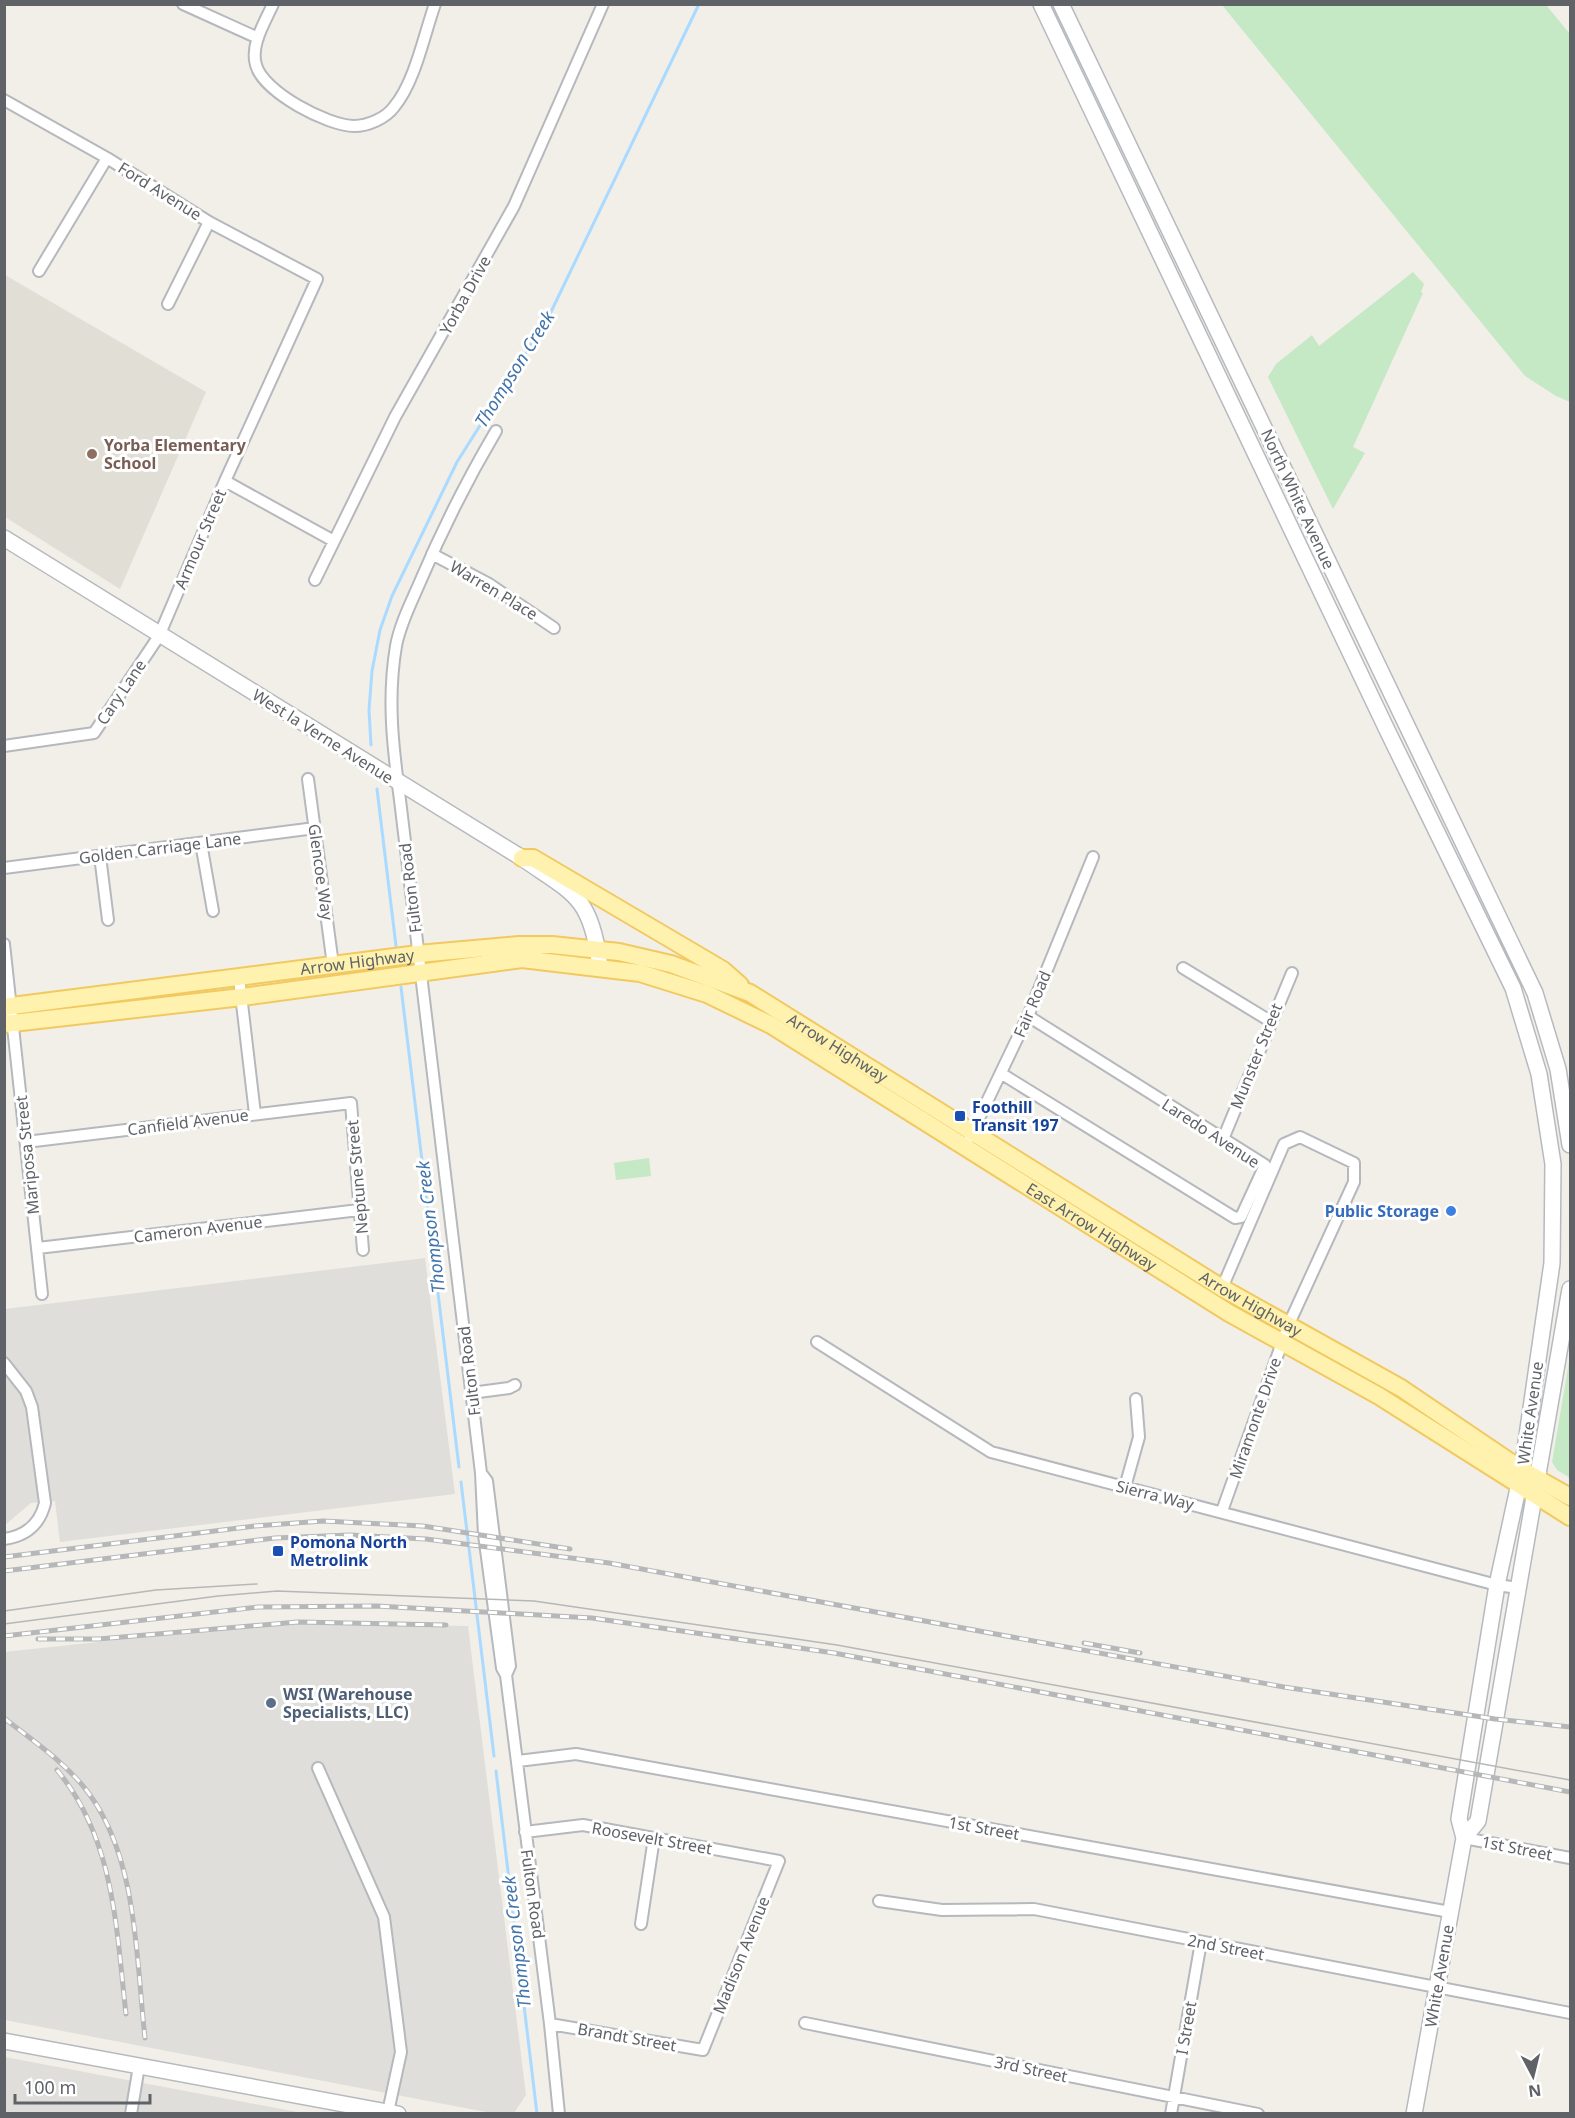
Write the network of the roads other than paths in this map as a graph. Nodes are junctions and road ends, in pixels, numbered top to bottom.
1 (183, 4) edge
2 (273, 4) edge
3 (435, 4) edge
4 (603, 4) edge
5 (1041, 4) edge
6 (1061, 4) edge
7 (258, 38) junction
8 (4, 100) edge
9 (107, 158) junction
10 (210, 222) junction
11 (39, 271) dead end
12 (316, 279) joint
13 (168, 304) dead end
14 (496, 431) dead end
15 (225, 481) junction
16 (5, 539) edge
17 (332, 540) junction
18 (432, 554) junction
19 (315, 580) dead end
20 (554, 628) dead end
21 (159, 636) junction
22 (4, 746) edge
23 (308, 779) dead end
24 (398, 782) junction
25 (315, 828) junction
26 (201, 843) junction
27 (100, 856) junction
28 (1093, 857) dead end
29 (522, 858) junction
30 (4, 868) edge
31 (213, 911) dead end
32 (108, 920) dead end
33 (4, 944) edge
34 (597, 949) junction
35 (418, 954) junction
36 (333, 966) junction
37 (599, 966) junction
38 (1183, 968) dead end
39 (420, 972) junction
40 (1292, 973) dead end
41 (239, 978) junction
42 (1513, 988) joint
43 (750, 993) junction
44 (243, 997) junction
45 (742, 1010) junction
46 (8, 1015) edge
47 (1028, 1016) junction
48 (1270, 1021) junction
49 (1002, 1074) junction
50 (351, 1103) joint
51 (255, 1114) junction
52 (1223, 1139) junction
53 (969, 1140) junction
54 (26, 1142) junction
55 (1570, 1145) edge
56 (359, 1210) junction
57 (38, 1248) junction
58 (363, 1250) dead end
59 (1222, 1288) junction
60 (1570, 1289) edge
61 (42, 1293) dead end
62 (1288, 1326) junction
63 (817, 1342) dead end
64 (1281, 1342) junction
65 (4, 1363) edge
66 (515, 1385) dead end
67 (471, 1393) junction
68 (1136, 1399) dead end
69 (1521, 1477) junction
70 (1537, 1486) junction
71 (1125, 1487) junction
72 (1570, 1497) edge
73 (1222, 1511) junction
74 (1570, 1517) edge
75 (4, 1539) edge
76 (1497, 1585) junction
77 (1518, 1588) junction
78 (518, 1761) junction
79 (318, 1768) dead end
80 (525, 1832) junction
81 (654, 1838) junction
82 (1464, 1838) junction
83 (1570, 1858) edge
84 (779, 1861) joint
85 (879, 1901) dead end
86 (1450, 1912) junction
87 (641, 1924) dead end
88 (1201, 1942) junction
89 (1437, 1989) junction
90 (1570, 2013) edge
91 (804, 2022) dead end
92 (550, 2024) junction
93 (4, 2041) edge
94 (703, 2050) joint
95 (140, 2066) junction
96 (1173, 2098) junction
97 (329, 2107) edge
98 (393, 2113) edge
99 (131, 2114) edge
100 (559, 2114) edge
101 (1171, 2114) edge
102 (1258, 2114) edge
103 (1414, 2114) edge

1 - 7 street
2 - 7 street
3 - 7 street
4 - 17 street, Yorba Drive
5 - 42 main road, North White Avenue
6 - 55 main road, North White Avenue
8 - 9 street, Ford Avenue
9 - 10 street, Ford Avenue
9 - 11 street
10 - 12 street, Ford Avenue
10 - 13 street
12 - 15 street, Armour Street
14 - 18 street, Fulton Road
15 - 17 street
15 - 21 street, Armour Street
16 - 21 main road, West la Verne Avenue
17 - 19 street, Yorba Drive
18 - 20 street, Warren Place
18 - 24 street, Fulton Road
21 - 22 street, Cary Lane
21 - 24 main road, West la Verne Avenue
23 - 25 street, Glencoe Way
24 - 29 main road, West la Verne Avenue
24 - 35 street, Fulton Road
25 - 26 street, Golden Carriage Lane
25 - 36 street, Glencoe Way
26 - 27 street, Golden Carriage Lane
26 - 31 street
27 - 30 street, Golden Carriage Lane
27 - 32 street
28 - 47 street, Fair Road
29 - 34 main road, West la Verne Avenue
29 - 43 main road
33 - 46 street, Mariposa Street
34 - 35 main road, Arrow Highway
34 - 37 main road, West la Verne Avenue
34 - 43 main road, Arrow Highway
35 - 36 main road, Arrow Highway
35 - 39 street, Fulton Road
36 - 41 main road, Arrow Highway
37 - 39 main road, Arrow Highway
37 - 45 main road, East Arrow Highway
38 - 48 street
39 - 44 main road, Arrow Highway
39 - 67 street, Fulton Road
40 - 48 street, Munster Street
41 - 44 street
41 - 46 main road, Arrow Highway
42 - 69 main road, White Avenue
43 - 45 street
43 - 53 main road, Arrow Highway
44 - 46 main road, Arrow Highway
44 - 51 street
45 - 53 main road, East Arrow Highway
46 - 54 street, Mariposa Street
47 - 49 street, Fair Road
47 - 52 street, Laredo Avenue
48 - 52 street, Munster Street
49 - 52 street, Laredo Avenue
49 - 53 street, Fair Road
50 - 51 street, Canfield Avenue
50 - 56 street, Neptune Street
51 - 54 street, Canfield Avenue
53 - 59 main road, Arrow Highway
53 - 64 main road, East Arrow Highway
54 - 57 street, Mariposa Street
56 - 57 street, Cameron Avenue
56 - 58 street, Neptune Street
57 - 61 street, Mariposa Street
59 - 62 main road, Arrow Highway
59 - 62 street, Miramonte Drive
60 - 70 main road, White Avenue
62 - 64 street, Miramonte Drive
62 - 69 main road, Arrow Highway
63 - 71 street, Sierra Way
64 - 69 main road, East Arrow Highway
64 - 73 street, Miramonte Drive
65 - 75 street
66 - 67 street
67 - 78 street, Fulton Road
68 - 71 street
69 - 70 main road, Arrow Highway
69 - 76 main road, White Avenue
70 - 72 main road, Arrow Highway
70 - 74 main road
70 - 77 main road, White Avenue
71 - 73 street, Sierra Way
73 - 76 street, Sierra Way
76 - 77 street, Sierra Way
76 - 82 main road, White Avenue
77 - 82 main road, White Avenue
78 - 80 street, Fulton Road
78 - 86 street, 1st Street
79 - 98 street
80 - 81 street, Roosevelt Street
80 - 92 street, Fulton Road
81 - 84 street, Roosevelt Street
81 - 87 street
82 - 83 street, 1st Street
82 - 86 main road, White Avenue
84 - 94 street, Madison Avenue
85 - 88 street, 2nd Street
86 - 89 main road, White Avenue
88 - 89 street, 2nd Street
88 - 96 street, I Street
89 - 90 street, 2nd Street
89 - 103 main road, White Avenue
91 - 96 street, 3rd Street
92 - 94 street, Brandt Street
92 - 100 street, Fulton Road
93 - 95 main road
95 - 97 main road
95 - 99 street
96 - 101 street, I Street
96 - 102 street, 3rd Street
97 - 98 main road

